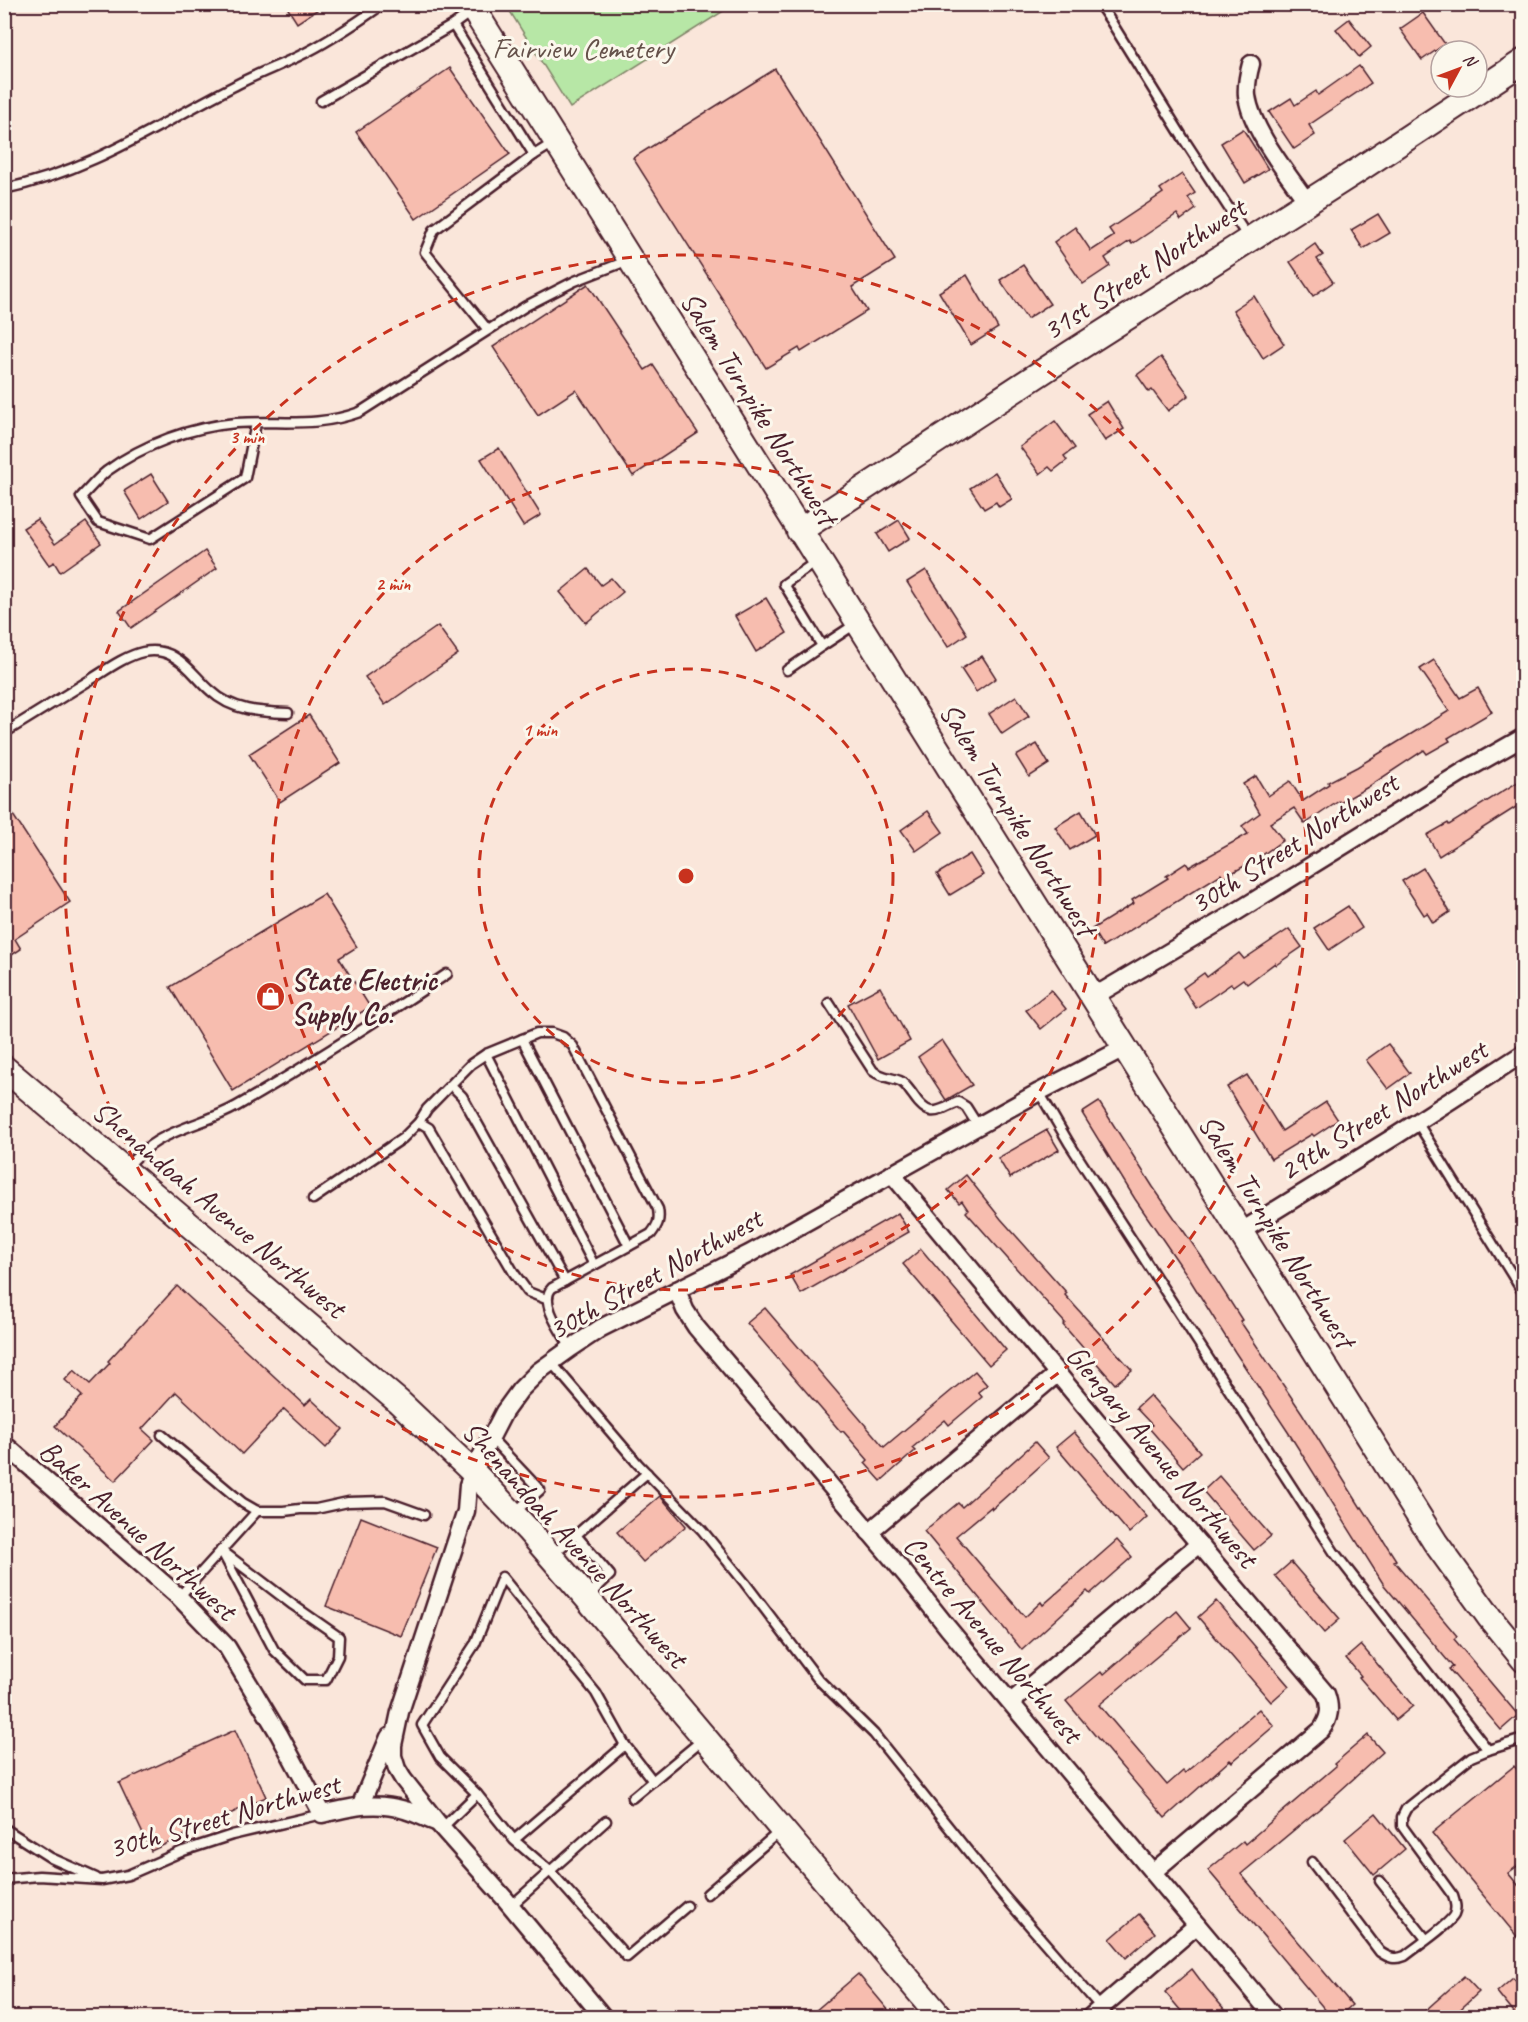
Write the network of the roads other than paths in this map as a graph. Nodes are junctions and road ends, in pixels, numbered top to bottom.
1 (383, 4) edge
2 (1099, 4) edge
3 (471, 7) edge
4 (453, 25) junction
5 (1524, 61) edge
6 (1251, 64) dead end
7 (321, 101) dead end
8 (555, 142) junction
9 (534, 155) junction
10 (4, 189) edge
11 (1307, 202) junction
12 (1249, 239) junction
13 (630, 260) junction
14 (488, 330) junction
15 (256, 423) junction
16 (799, 531) junction
17 (818, 560) junction
18 (857, 623) junction
19 (822, 646) junction
20 (787, 670) dead end
21 (288, 713) dead end
22 (4, 733) edge
23 (1524, 737) edge
24 (447, 974) dead end
25 (1093, 997) junction
26 (829, 1003) dead end
27 (522, 1039) junction
28 (1124, 1048) junction
29 (1524, 1053) edge
30 (486, 1054) junction
31 (4, 1068) edge
32 (451, 1085) junction
33 (1039, 1092) junction
34 (419, 1122) junction
35 (1417, 1122) junction
36 (978, 1126) junction
37 (124, 1171) junction
38 (892, 1174) junction
39 (313, 1199) dead end
40 (1240, 1232) junction
41 (629, 1246) junction
42 (594, 1265) junction
43 (565, 1281) junction
44 (677, 1290) junction
45 (1524, 1294) edge
46 (546, 1299) junction
47 (571, 1348) junction
48 (551, 1362) junction
49 (1058, 1373) junction
50 (162, 1435) dead end
51 (492, 1438) junction
52 (4, 1444) edge
53 (473, 1472) junction
54 (647, 1473) junction
55 (257, 1511) junction
56 (513, 1514) junction
57 (424, 1515) dead end
58 (869, 1532) junction
59 (576, 1535) junction
60 (1199, 1544) junction
61 (221, 1550) junction
62 (551, 1556) junction
63 (179, 1597) junction
64 (586, 1597) junction
65 (1524, 1660) edge
66 (1011, 1702) junction
67 (400, 1712) junction
68 (705, 1737) junction
69 (1522, 1740) edge
70 (625, 1745) junction
71 (1488, 1750) junction
72 (653, 1781) junction
73 (477, 1794) junction
74 (632, 1798) dead end
75 (361, 1804) junction
76 (322, 1814) junction
77 (606, 1821) dead end
78 (440, 1825) junction
79 (4, 1828) edge
80 (782, 1829) junction
81 (514, 1839) junction
82 (1312, 1862) dead end
83 (550, 1871) junction
84 (1153, 1872) junction
85 (4, 1879) edge
86 (102, 1880) junction
87 (1380, 1881) dead end
88 (707, 1894) dead end
89 (511, 1906) junction
90 (687, 1906) dead end
91 (1197, 1925) junction
92 (1426, 1940) junction
93 (1100, 2014) edge
94 (604, 2018) edge
95 (941, 2018) edge
96 (1275, 2018) edge

1 - 10 lane
2 - 12 lane
3 - 4 lane
3 - 8 street, Salem Turnpike Northwest
4 - 7 lane
4 - 9 lane
5 - 11 street, 31st Street Northwest
6 - 11 street
8 - 9 lane
8 - 13 street, Salem Turnpike Northwest
9 - 14 lane
11 - 12 street, 31st Street Northwest
12 - 16 street, 31st Street Northwest
13 - 14 lane
13 - 16 street, Salem Turnpike Northwest
14 - 15 lane
15 - 15 lane
16 - 17 street, Salem Turnpike Northwest
17 - 18 street, Salem Turnpike Northwest
17 - 19 lane
18 - 19 lane
18 - 25 street, Salem Turnpike Northwest
19 - 20 lane
21 - 22 lane
23 - 25 street, 30th Street Northwest
24 - 37 lane
25 - 28 street, Salem Turnpike Northwest
26 - 36 lane
27 - 30 lane
27 - 41 lane
27 - 41 lane
28 - 33 street, 30th Street Northwest
28 - 40 street, Salem Turnpike Northwest
29 - 35 street, 29th Street Northwest
30 - 32 lane
30 - 42 lane
31 - 37 street, Shenandoah Avenue Northwest
32 - 34 lane
32 - 43 lane
33 - 36 street, 30th Street Northwest
33 - 71 lane
34 - 39 lane
34 - 46 lane
35 - 40 street, 29th Street Northwest
35 - 45 lane
36 - 38 street, 30th Street Northwest
37 - 53 street, Shenandoah Avenue Northwest
38 - 44 street, 30th Street Northwest
38 - 49 street, Glengary Avenue Northwest
40 - 65 street, Salem Turnpike Northwest
41 - 42 lane
42 - 43 lane
43 - 46 lane
44 - 47 street, 30th Street Northwest
44 - 58 street, Centre Avenue Northwest
46 - 47 lane
47 - 48 street, 30th Street Northwest
48 - 51 street, 30th Street Northwest
48 - 54 lane
49 - 58 street
49 - 60 street, Glengary Avenue Northwest
50 - 55 lane
51 - 53 street, 30th Street Northwest
51 - 56 lane
52 - 63 street, Baker Avenue Northwest
53 - 56 street, Shenandoah Avenue Northwest
53 - 67 street, 30th Street Northwest
54 - 59 lane
54 - 93 lane
55 - 57 lane
55 - 61 lane
56 - 62 street, Shenandoah Avenue Northwest
58 - 66 street, Centre Avenue Northwest
59 - 62 lane
59 - 64 lane
60 - 66 street
60 - 84 street, Glengary Avenue Northwest
61 - 61 lane
61 - 63 lane
62 - 64 street, Shenandoah Avenue Northwest
63 - 76 street, Baker Avenue Northwest
64 - 68 street, Shenandoah Avenue Northwest
66 - 84 street, Centre Avenue Northwest
67 - 75 street, 30th Street Northwest
67 - 78 street, 30th Street Northwest
68 - 72 lane
68 - 80 street, Shenandoah Avenue Northwest
69 - 71 lane
70 - 72 lane
70 - 73 lane
70 - 81 lane
71 - 92 lane
72 - 74 lane
73 - 78 lane
73 - 81 lane
75 - 76 street, 30th Street Northwest
75 - 78 street, 30th Street Northwest
76 - 86 lane, 30th Street Northwest
77 - 83 lane
78 - 89 street
79 - 86 lane
80 - 88 lane
80 - 95 street, Shenandoah Avenue Northwest
81 - 83 lane
82 - 92 lane
83 - 89 lane
83 - 90 lane
84 - 91 street, Centre Avenue Northwest
85 - 86 lane, 30th Street Northwest
87 - 92 lane
89 - 94 street
91 - 93 street
91 - 96 street, Centre Avenue Northwest

